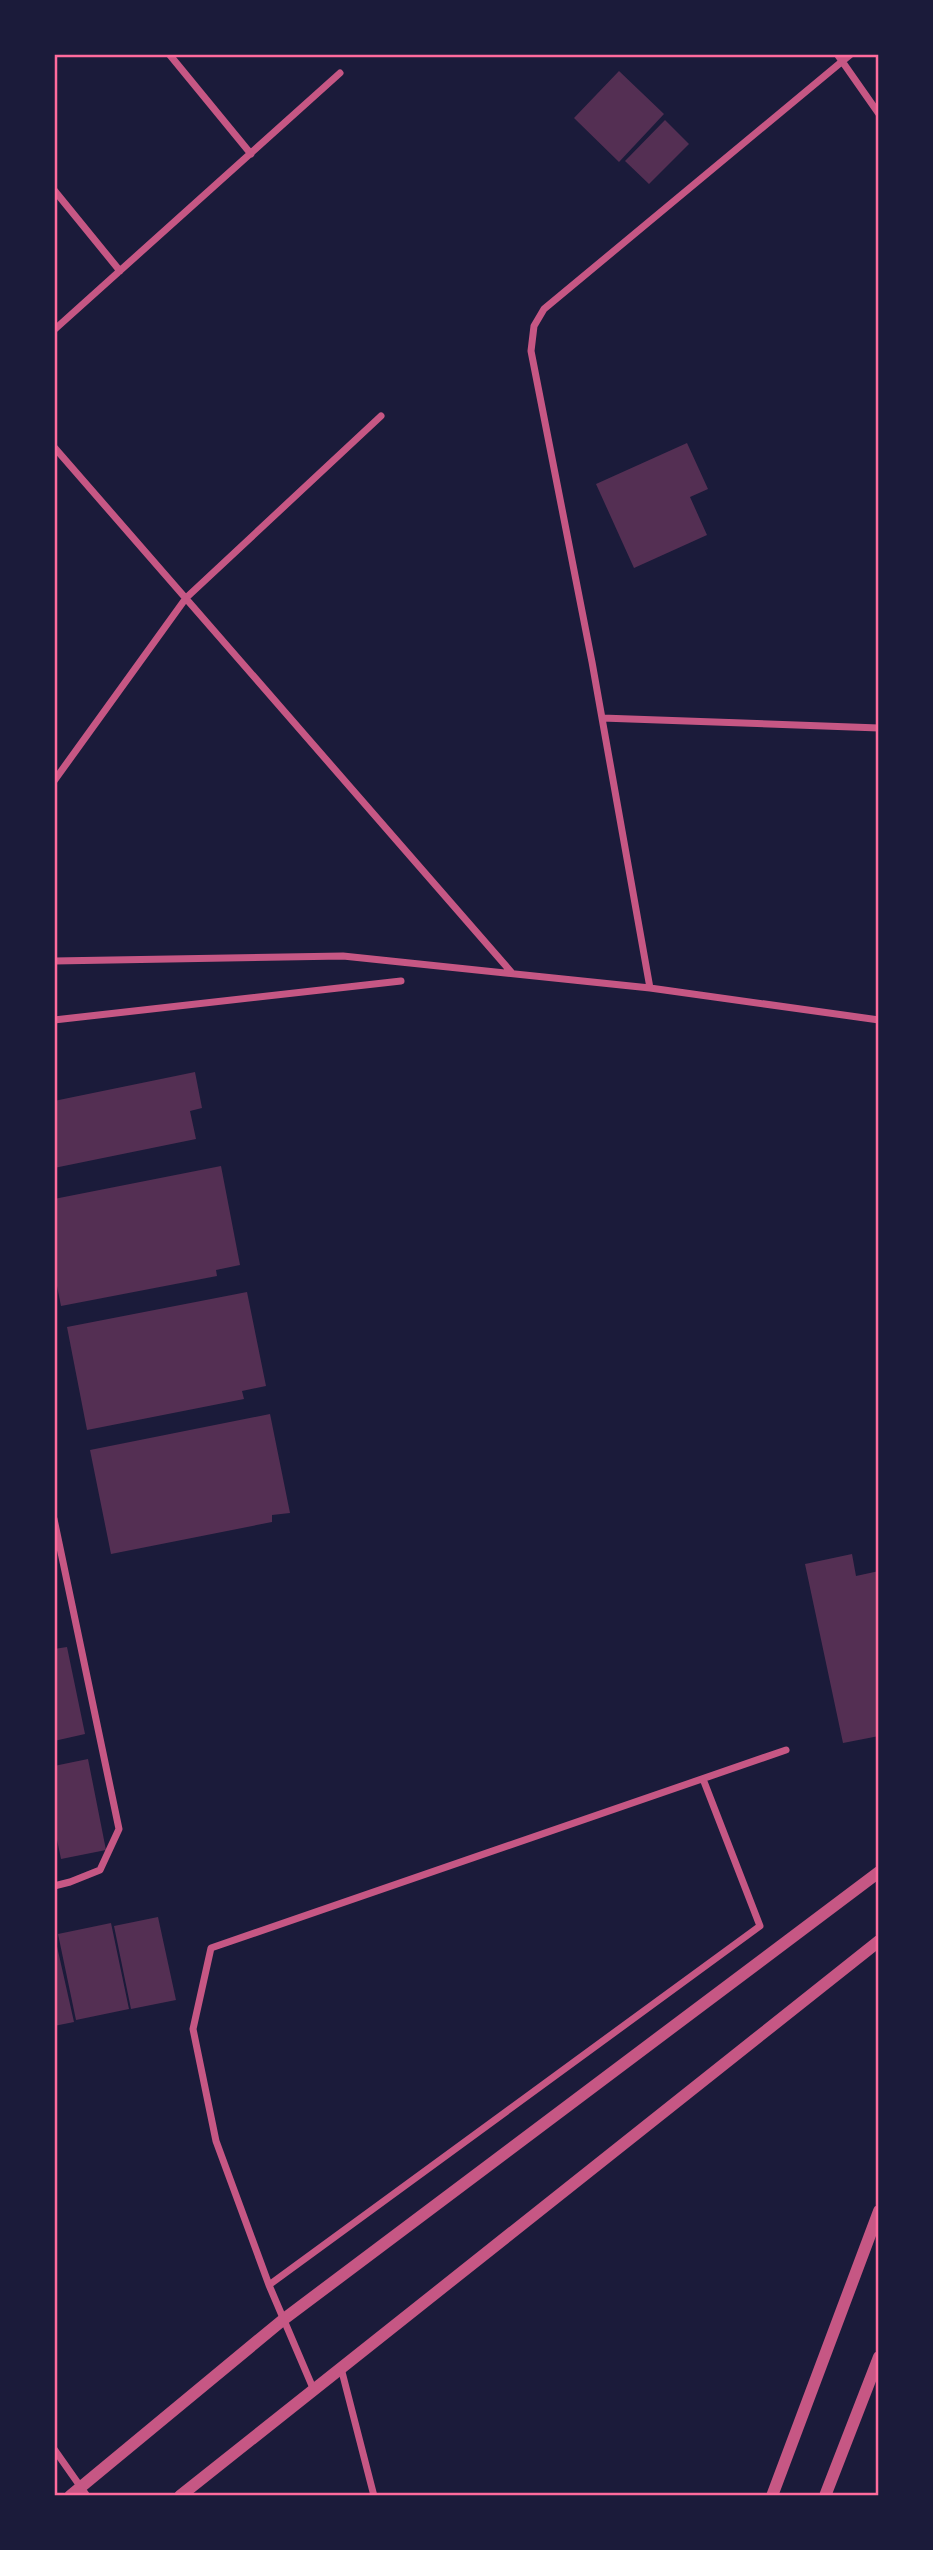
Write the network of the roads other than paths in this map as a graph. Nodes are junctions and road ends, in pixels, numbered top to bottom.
1 (169, 54) edge
2 (837, 54) edge
3 (851, 54) edge
4 (844, 62) junction
5 (340, 73) dead end
6 (879, 114) edge
7 (251, 154) junction
8 (54, 190) edge
9 (120, 271) junction
10 (54, 330) edge
11 (381, 416) dead end
12 (54, 447) edge
13 (186, 598) junction
14 (603, 718) junction
15 (879, 728) edge
16 (54, 781) edge
17 (54, 961) edge
18 (512, 973) junction
19 (401, 981) dead end
20 (650, 988) junction
21 (54, 1020) edge
22 (879, 1020) edge
23 (54, 1519) edge
24 (786, 1750) dead end
25 (703, 1779) junction
26 (879, 1872) edge
27 (54, 1886) edge
28 (879, 1941) edge
29 (879, 2211) edge
30 (269, 2285) junction
31 (284, 2319) junction
32 (879, 2357) edge
33 (341, 2367) junction
34 (313, 2388) junction
35 (54, 2449) edge
36 (84, 2491) edge
37 (70, 2496) edge
38 (180, 2496) edge
39 (374, 2496) edge
40 (772, 2496) edge
41 (825, 2496) edge

1 - 7 street
2 - 4 street
3 - 4 street
4 - 6 street
4 - 14 street
5 - 7 street
7 - 9 street
8 - 9 street
9 - 10 street
11 - 13 street
12 - 13 street
13 - 16 street
13 - 18 street
14 - 15 street
14 - 20 street
17 - 18 street
18 - 20 street
19 - 21 street
20 - 22 street
23 - 27 street
24 - 25 street
25 - 30 street
25 - 30 street
26 - 31 street
28 - 33 street
29 - 40 street
30 - 31 street
31 - 34 street
31 - 36 street
32 - 41 street
33 - 34 street
33 - 39 street
34 - 38 street
35 - 36 street
36 - 37 street

